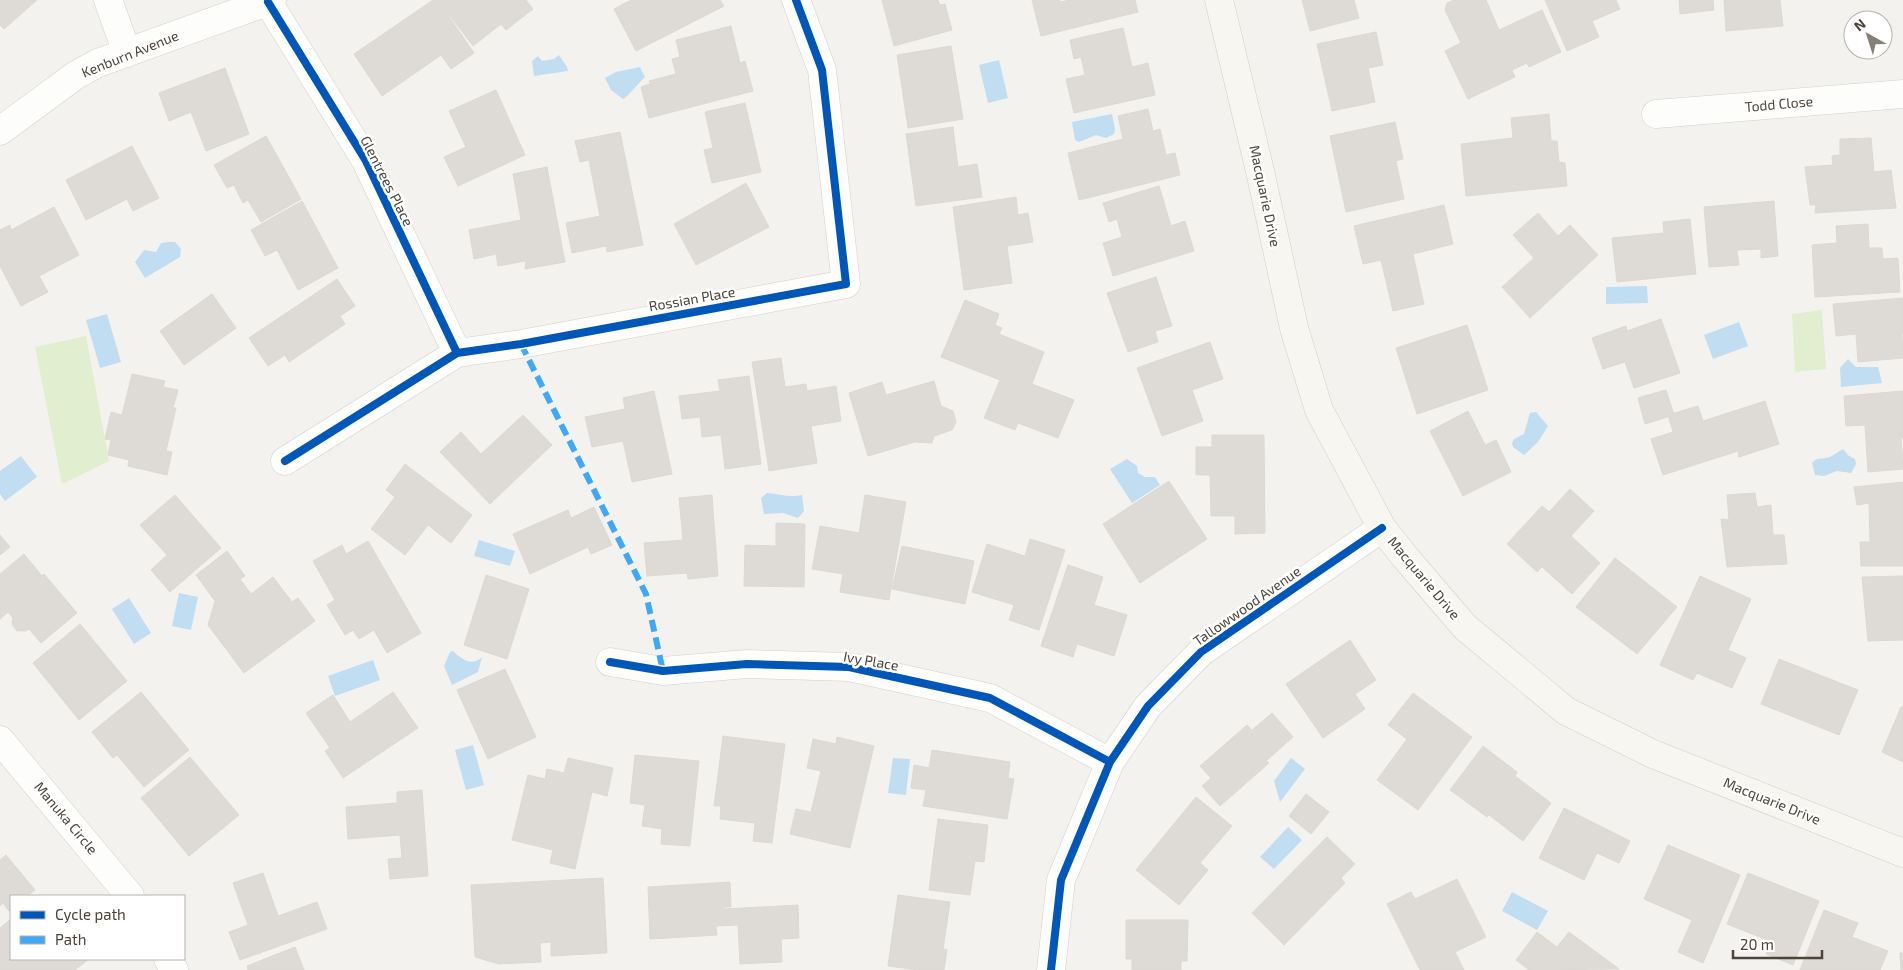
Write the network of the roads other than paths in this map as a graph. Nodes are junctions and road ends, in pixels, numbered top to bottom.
1 (108, 0) edge
2 (796, 0) edge
3 (1220, 0) edge
4 (256, 3) edge
5 (127, 53) junction
6 (1903, 94) edge
7 (1656, 114) dead end
8 (0, 131) edge
9 (457, 353) junction
10 (285, 461) dead end
11 (1382, 528) junction
12 (610, 662) dead end
13 (0, 740) edge
14 (1110, 762) junction
15 (1903, 853) edge
16 (129, 895) edge
17 (1050, 970) edge

1 - 5 street
2 - 9 street, Rossian Place
3 - 11 main road, Macquarie Drive
4 - 5 street, Kenburn Avenue
4 - 9 street, Glentrees Place
5 - 8 street, Kenburn Avenue
6 - 7 street, Todd Close
9 - 10 street, Rossian Place
11 - 14 street, Tallowwood Avenue
11 - 15 main road, Macquarie Drive
12 - 14 street, Ivy Place
13 - 16 street, Manuka Circle
14 - 17 street, Tallowwood Avenue

